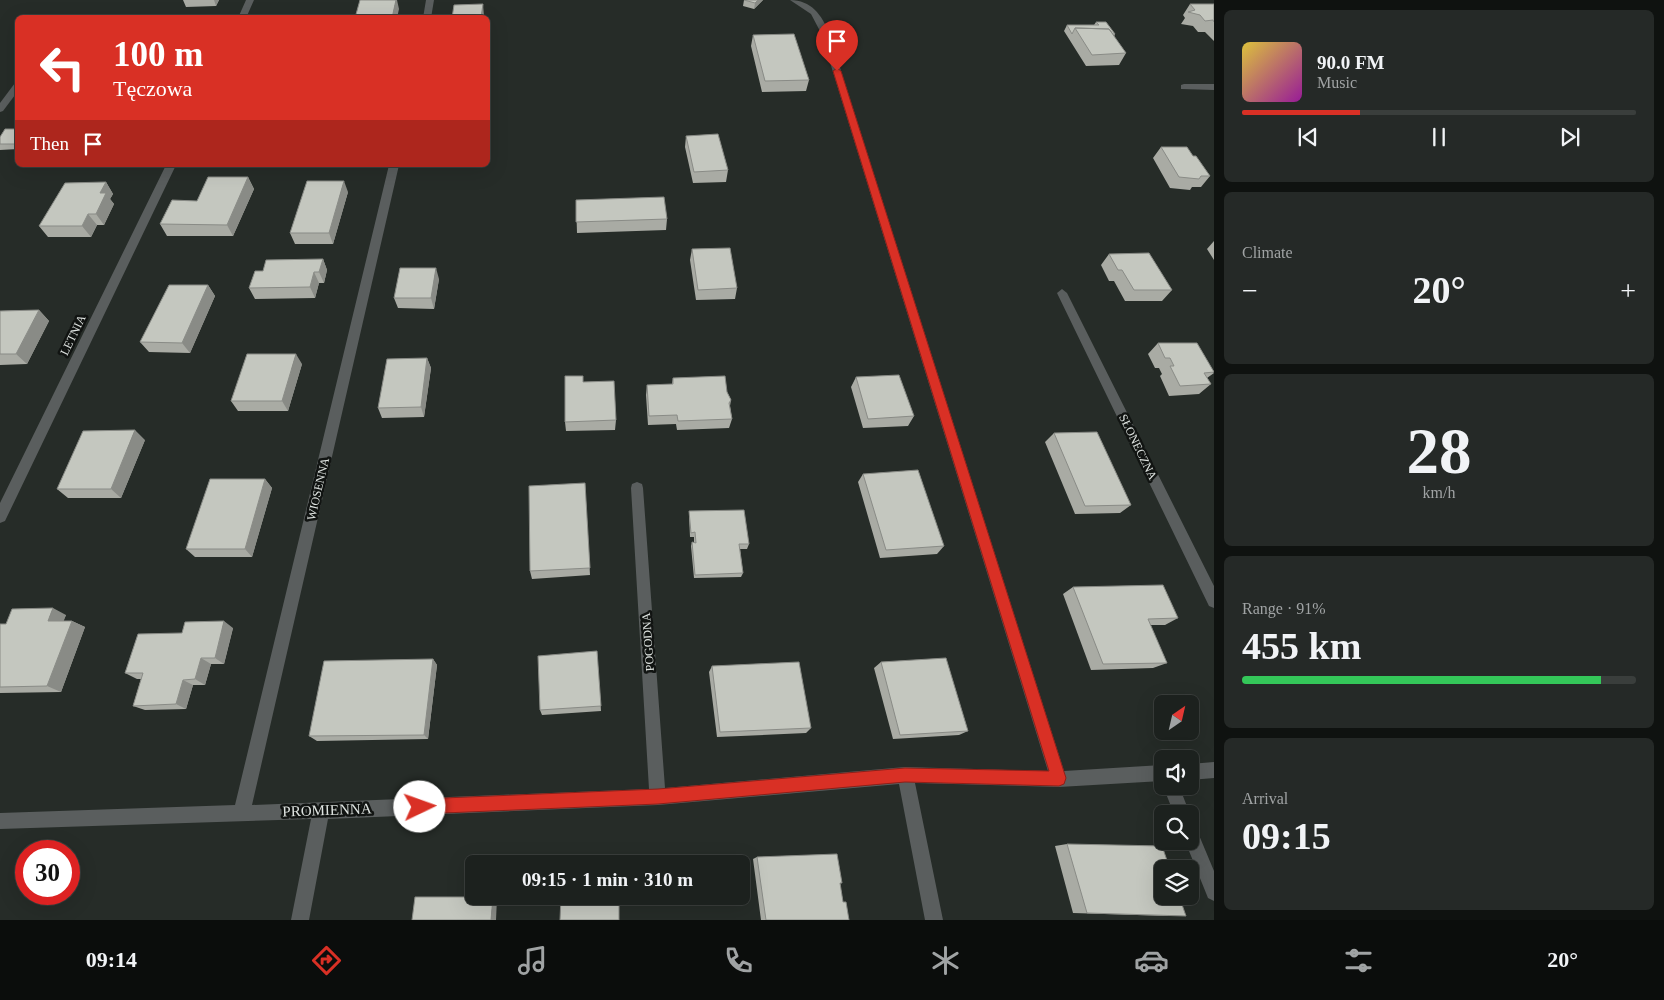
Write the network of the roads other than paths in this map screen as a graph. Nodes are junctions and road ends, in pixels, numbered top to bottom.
1 (250, 0) edge
2 (430, 0) edge
3 (794, 0) edge
4 (243, 15) edge
5 (428, 15) edge
6 (1184, 87) dead end
7 (1214, 87) edge
8 (15, 89) edge
9 (0, 109) edge
10 (169, 167) edge
11 (394, 167) edge
12 (1062, 293) dead end
13 (637, 488) dead end
14 (0, 517) edge
15 (1214, 601) edge
16 (1214, 770) edge
17 (1199, 771) edge
18 (1154, 773) edge
19 (905, 775) junction
20 (1059, 778) junction
21 (658, 797) junction
22 (321, 811) junction
23 (242, 812) junction
24 (0, 822) edge
25 (1197, 850) edge
26 (1214, 892) edge
27 (300, 920) edge
28 (934, 920) edge

1 - 4 street
2 - 5 street
3 - 20 street
6 - 7 street
8 - 9 street
10 - 14 street, LETNIA
11 - 23 street, WIOSENNA
12 - 15 street, SŁONECZNA
13 - 21 street, POGODNA
16 - 17 street
18 - 20 street, PROMIENNA
19 - 20 street, PROMIENNA
19 - 21 street, PROMIENNA
19 - 28 street
21 - 22 street, PROMIENNA
22 - 23 street, PROMIENNA
22 - 27 street
23 - 24 street, PROMIENNA
25 - 26 street

